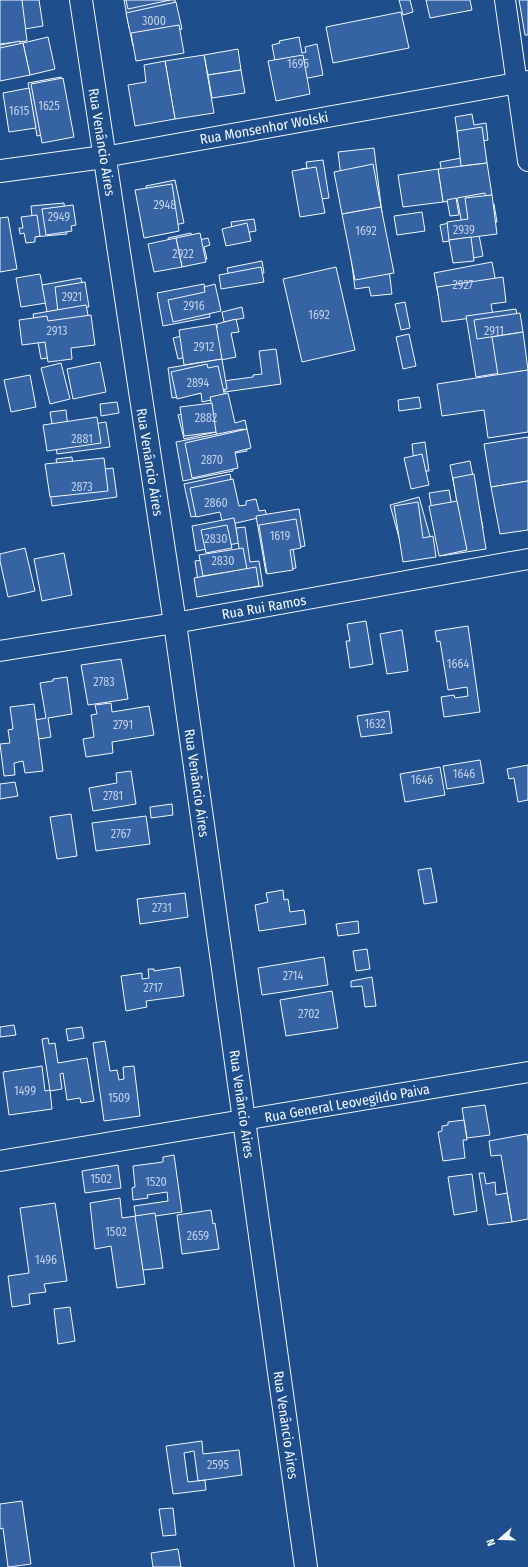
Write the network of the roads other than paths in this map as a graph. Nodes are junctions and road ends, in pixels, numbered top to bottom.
1 (81, 0) edge
2 (505, 0) edge
3 (523, 82) edge
4 (104, 157) junction
5 (528, 161) edge
6 (0, 171) edge
7 (528, 560) edge
8 (175, 623) junction
9 (0, 651) edge
10 (528, 1072) edge
11 (244, 1120) junction
12 (0, 1161) edge
13 (306, 1567) edge

1 - 4 main road, Rua Venâncio Aires
2 - 3 street
3 - 4 street, Rua Monsenhor Wolski
3 - 5 street
4 - 6 main road, Rua Monsenhor Wolski
4 - 8 main road, Rua Venâncio Aires
7 - 8 street, Rua Rui Ramos
8 - 9 street, Rua Rui Ramos
8 - 11 main road, Rua Venâncio Aires
10 - 11 street, Rua General Leovegildo Paiva
11 - 12 street, Rua General Leovegildo Paiva
11 - 13 main road, Rua Venâncio Aires

